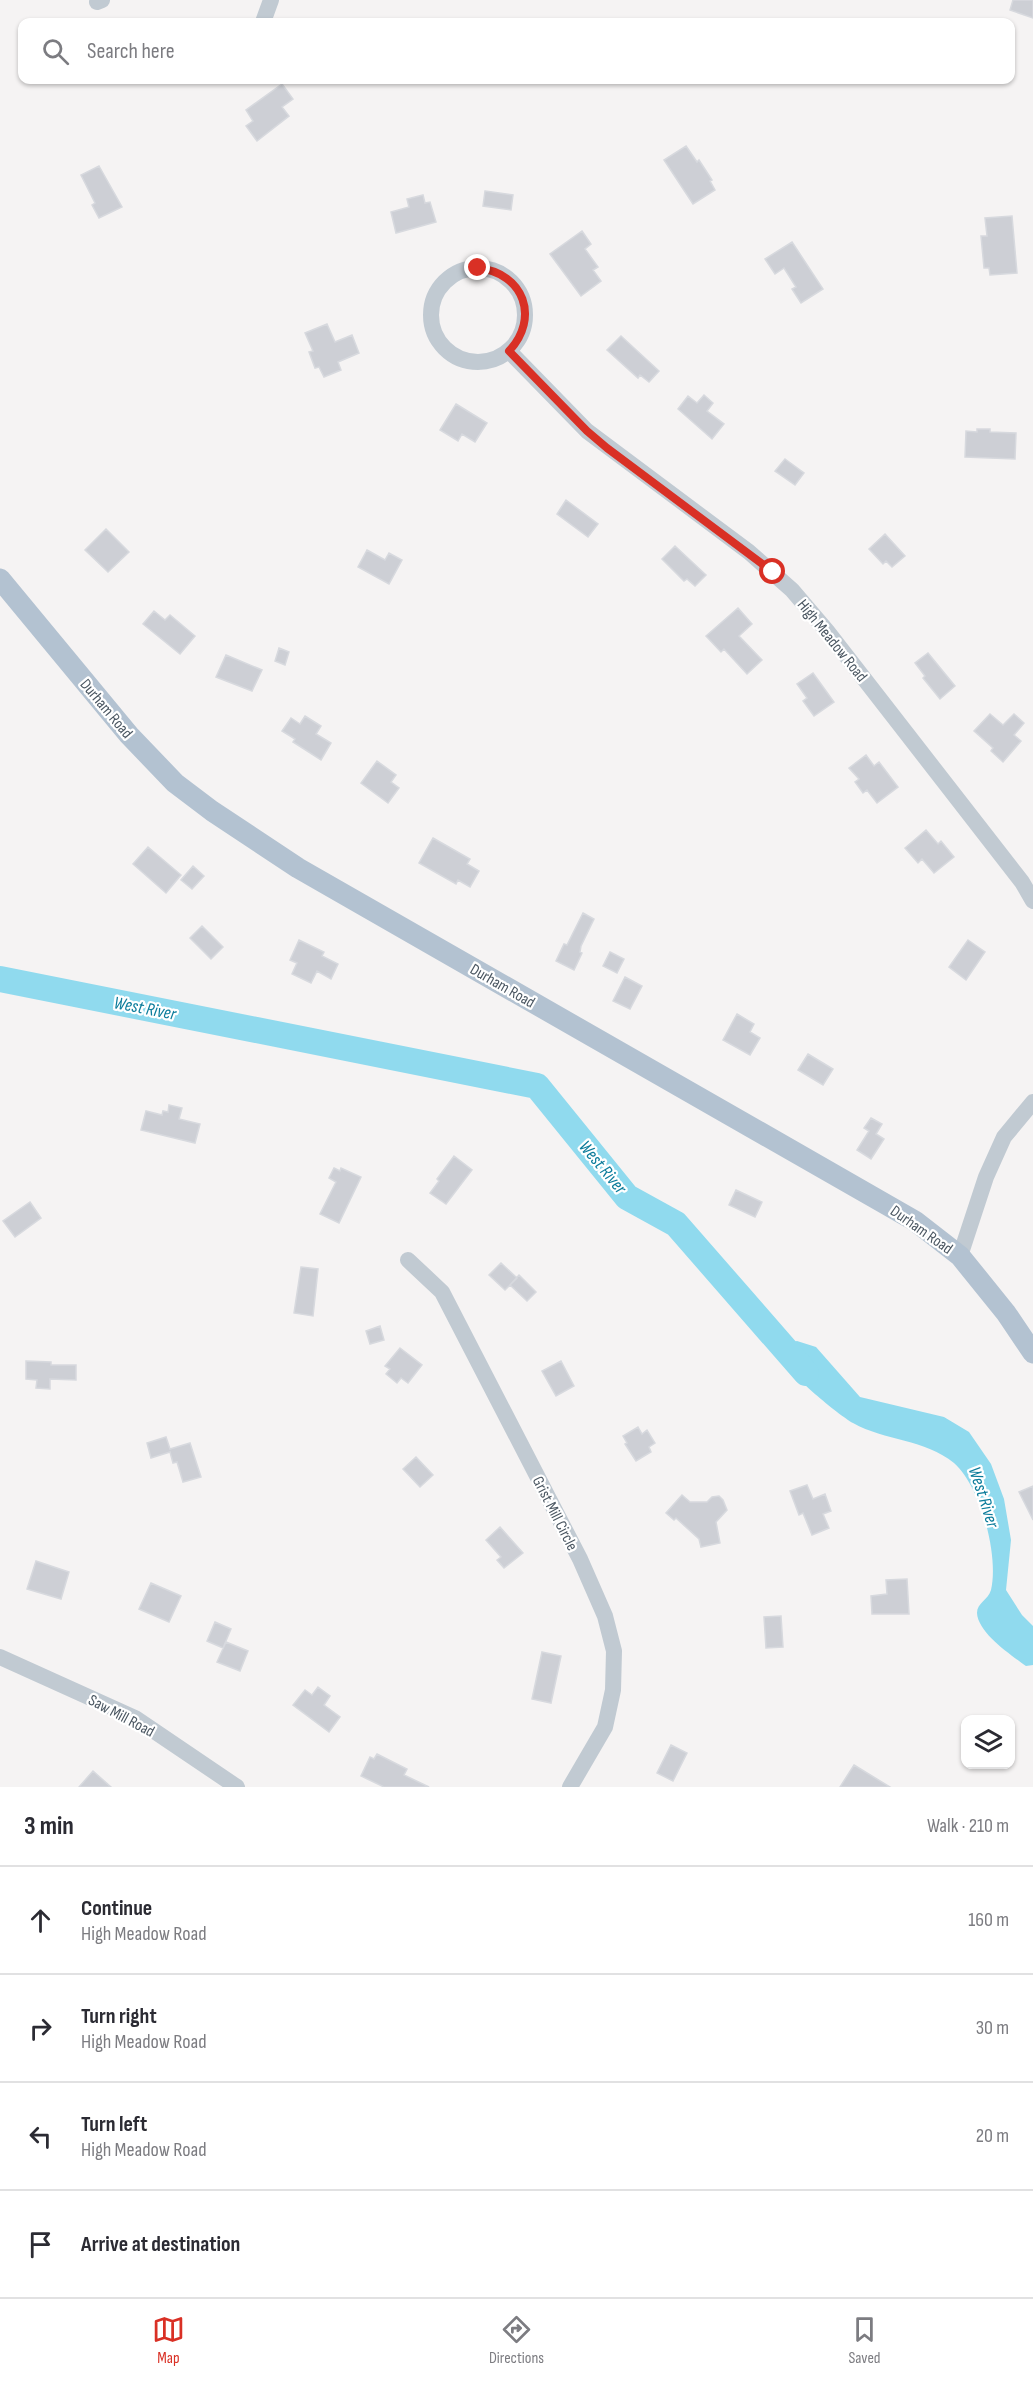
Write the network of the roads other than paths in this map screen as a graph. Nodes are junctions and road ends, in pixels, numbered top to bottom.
1 (271, 0) edge
2 (264, 18) edge
3 (509, 351) junction
4 (0, 579) edge
5 (1033, 901) edge
6 (1033, 1102) edge
7 (960, 1256) junction
8 (408, 1260) dead end
9 (1033, 1353) edge
10 (0, 1657) edge
11 (237, 1787) edge
12 (570, 1787) edge

1 - 2 street
3 - 3 street
3 - 5 street, High Meadow Road
4 - 7 main road, Durham Road
6 - 7 street
7 - 9 main road, Durham Road
8 - 12 street, Grist Mill Circle
10 - 11 street, Saw Mill Road

